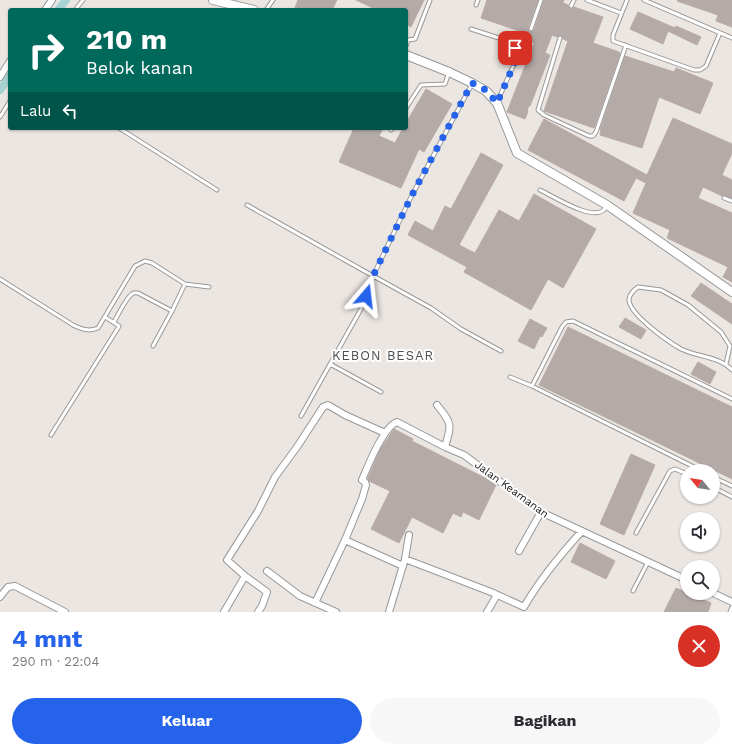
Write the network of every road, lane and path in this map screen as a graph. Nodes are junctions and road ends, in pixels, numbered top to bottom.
1 (83, 0) edge
2 (213, 0) edge
3 (430, 0) edge
4 (478, 0) edge
5 (541, 0) edge
6 (574, 0) edge
7 (587, 0) edge
8 (627, 0) edge
9 (644, 0) edge
10 (476, 5) dead end
11 (571, 6) dead end
12 (76, 8) edge
13 (234, 8) edge
14 (621, 13) junction
15 (471, 29) dead end
16 (531, 29) dead end
17 (720, 33) junction
18 (560, 38) dead end
19 (732, 38) edge
20 (408, 40) edge
21 (626, 45) junction
22 (408, 56) edge
23 (8, 64) edge
24 (449, 72) junction
25 (0, 76) edge
26 (472, 83) junction
27 (497, 103) junction
28 (8, 104) edge
29 (408, 105) edge
30 (0, 116) edge
31 (121, 130) edge
32 (217, 190) dead end
33 (540, 190) dead end
34 (724, 198) dead end
35 (732, 201) edge
36 (247, 205) dead end
37 (607, 205) junction
38 (373, 276) junction
39 (0, 279) edge
40 (185, 284) junction
41 (210, 287) dead end
42 (732, 292) edge
43 (172, 311) junction
44 (105, 317) junction
45 (114, 322) junction
46 (153, 346) dead end
47 (501, 351) dead end
48 (330, 364) junction
49 (726, 364) junction
50 (732, 370) edge
51 (510, 378) dead end
52 (532, 386) junction
53 (380, 392) dead end
54 (732, 400) edge
55 (437, 405) dead end
56 (301, 416) dead end
57 (385, 433) junction
58 (51, 435) dead end
59 (445, 447) junction
60 (688, 464) edge
61 (680, 471) edge
62 (720, 480) edge
63 (732, 486) edge
64 (720, 491) edge
65 (732, 497) edge
66 (541, 512) junction
67 (582, 530) junction
68 (636, 533) dead end
69 (409, 535) dead end
70 (345, 540) junction
71 (519, 552) dead end
72 (405, 559) junction
73 (648, 562) junction
74 (403, 566) junction
75 (267, 571) dead end
76 (245, 576) junction
77 (680, 577) edge
78 (633, 591) dead end
79 (497, 595) junction
80 (720, 596) edge
81 (0, 597) edge
82 (732, 602) edge
83 (314, 603) junction
84 (732, 607) edge
85 (65, 612) edge
86 (224, 612) edge
87 (258, 612) edge
88 (336, 612) edge
89 (390, 612) edge
90 (487, 612) edge
91 (730, 612) edge

1 - 12 lane
2 - 13 street
3 - 20 lane
4 - 10 lane
5 - 16 lane
6 - 11 lane
7 - 14 lane
8 - 14 lane
9 - 17 lane
14 - 21 lane
15 - 27 lane
17 - 19 lane
17 - 21 lane
18 - 21 lane
22 - 24 street
23 - 25 street
24 - 26 street
24 - 29 lane
26 - 27 street
26 - 38 lane
27 - 37 street
28 - 30 lane
31 - 32 lane
33 - 37 lane
34 - 35 lane
36 - 38 lane
37 - 42 street
38 - 47 lane
38 - 48 lane
39 - 44 lane
40 - 41 lane
40 - 43 lane
40 - 44 lane
43 - 45 lane
43 - 46 lane
44 - 45 lane
45 - 58 lane
48 - 53 lane
48 - 56 lane
49 - 49 lane
49 - 50 lane
51 - 52 lane
52 - 54 lane
52 - 60 lane
55 - 59 street
57 - 59 street, Jalan Keamanan
57 - 70 street
57 - 76 street
59 - 66 street, Jalan Keamanan
61 - 68 lane
62 - 63 lane
64 - 65 lane
66 - 67 street, Jalan Keamanan
66 - 71 street
67 - 73 street, Jalan Keamanan
67 - 79 street
69 - 72 street
70 - 74 street
70 - 83 street
72 - 74 street
72 - 79 street
73 - 77 street, Jalan Keamanan
73 - 78 lane
74 - 89 street
75 - 83 street
76 - 86 street
76 - 87 street
79 - 90 street
80 - 82 street
81 - 85 street
83 - 88 street
84 - 91 lane

